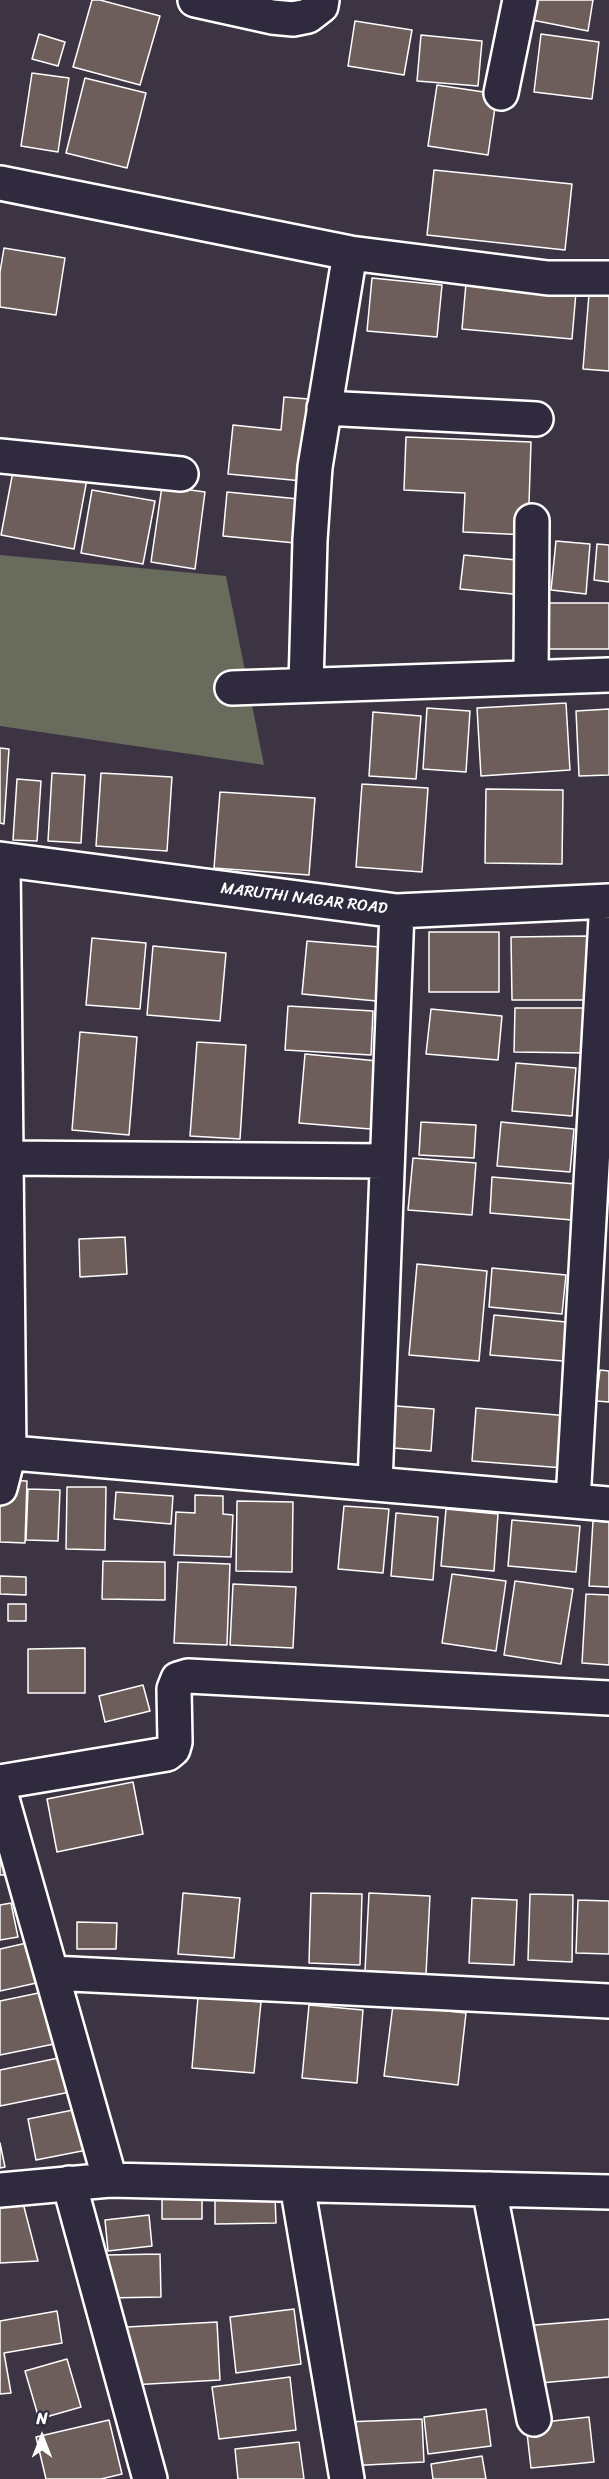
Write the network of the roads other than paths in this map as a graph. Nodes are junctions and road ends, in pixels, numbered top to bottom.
1 (195, 0) edge
2 (322, 0) edge
3 (520, 0) edge
4 (501, 93) dead end
5 (0, 183) edge
6 (350, 253) junction
7 (609, 278) edge
8 (324, 408) junction
9 (537, 419) dead end
10 (0, 456) edge
11 (181, 474) dead end
12 (532, 521) dead end
13 (609, 675) edge
14 (531, 677) junction
15 (306, 685) junction
16 (232, 688) dead end
17 (1, 859) edge
18 (608, 901) edge
19 (397, 911) junction
20 (6, 1158) junction
21 (387, 1161) junction
22 (4, 1452) edge
23 (375, 1484) junction
24 (0, 1488) edge
25 (573, 1501) junction
26 (609, 1504) edge
27 (609, 1698) edge
28 (0, 1782) edge
29 (0, 1792) edge
30 (52, 1973) junction
31 (609, 2001) edge
32 (110, 2180) junction
33 (69, 2183) junction
34 (297, 2185) junction
35 (489, 2189) junction
36 (0, 2190) edge
37 (609, 2192) edge
38 (534, 2419) dead end
39 (150, 2479) edge
40 (347, 2479) edge

1 - 2 street
3 - 4 street
5 - 6 street
6 - 7 street
6 - 8 street
8 - 9 street
8 - 15 street
10 - 11 street
12 - 14 street
13 - 14 street
14 - 15 street
15 - 16 street
17 - 19 street, MARUTHI NAGAR ROAD
17 - 20 street
18 - 19 street, MARUTHI NAGAR ROAD
18 - 25 street
19 - 21 street
20 - 21 street
20 - 22 street
21 - 23 street
22 - 23 street
22 - 24 street
23 - 25 street
25 - 26 street
27 - 28 street
29 - 30 street
30 - 31 street
30 - 32 street
32 - 33 street
32 - 34 street
33 - 36 street
33 - 39 street
34 - 35 street
34 - 40 street
35 - 37 street
35 - 38 street

